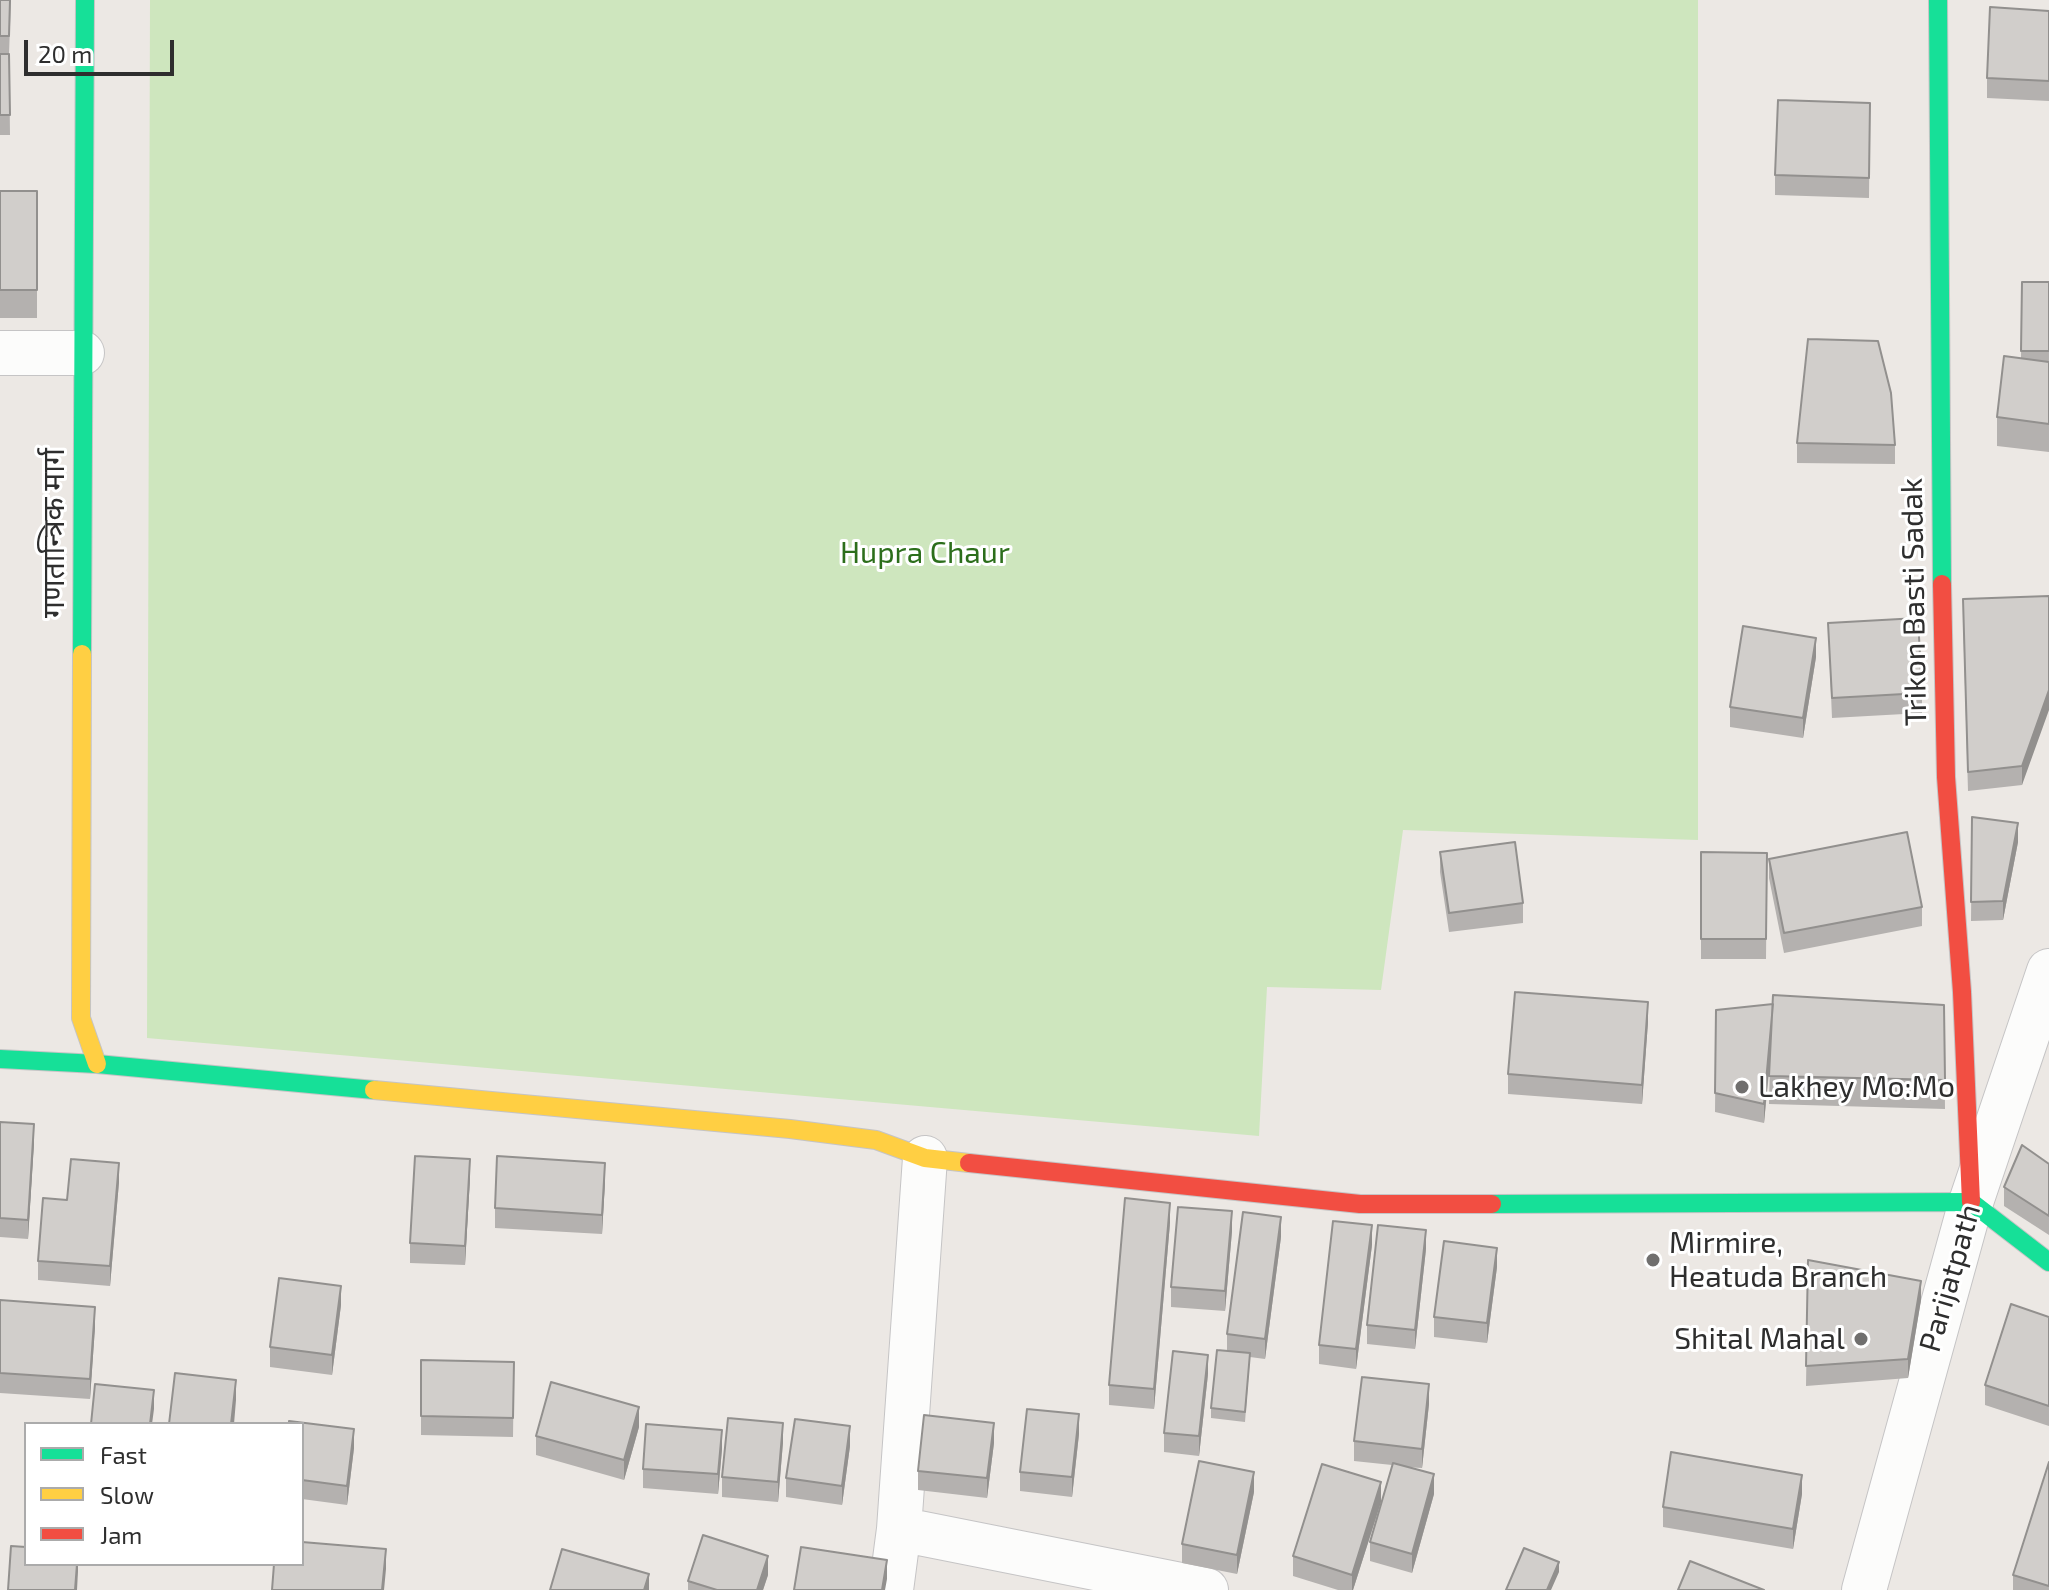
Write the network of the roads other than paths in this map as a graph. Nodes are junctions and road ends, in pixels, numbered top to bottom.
1 (85, 0) edge
2 (1938, 0) edge
3 (0, 353) edge
4 (82, 353) junction
5 (2049, 971) edge
6 (0, 1059) edge
7 (97, 1064) junction
8 (925, 1158) junction
9 (1971, 1202) junction
10 (2049, 1262) edge
11 (899, 1529) junction
12 (891, 1590) edge
13 (1206, 1590) edge
14 (1864, 1590) edge

1 - 4 street, गणतान्त्रिक मार्ग
2 - 9 street, Trikon Basti Sadak
3 - 4 street
4 - 7 street, गणतान्त्रिक मार्ग
5 - 9 street, Parijatpath
6 - 7 street
7 - 8 street
8 - 9 street
8 - 11 street
9 - 10 street
9 - 14 street, Parijatpath
11 - 12 street
11 - 13 street

